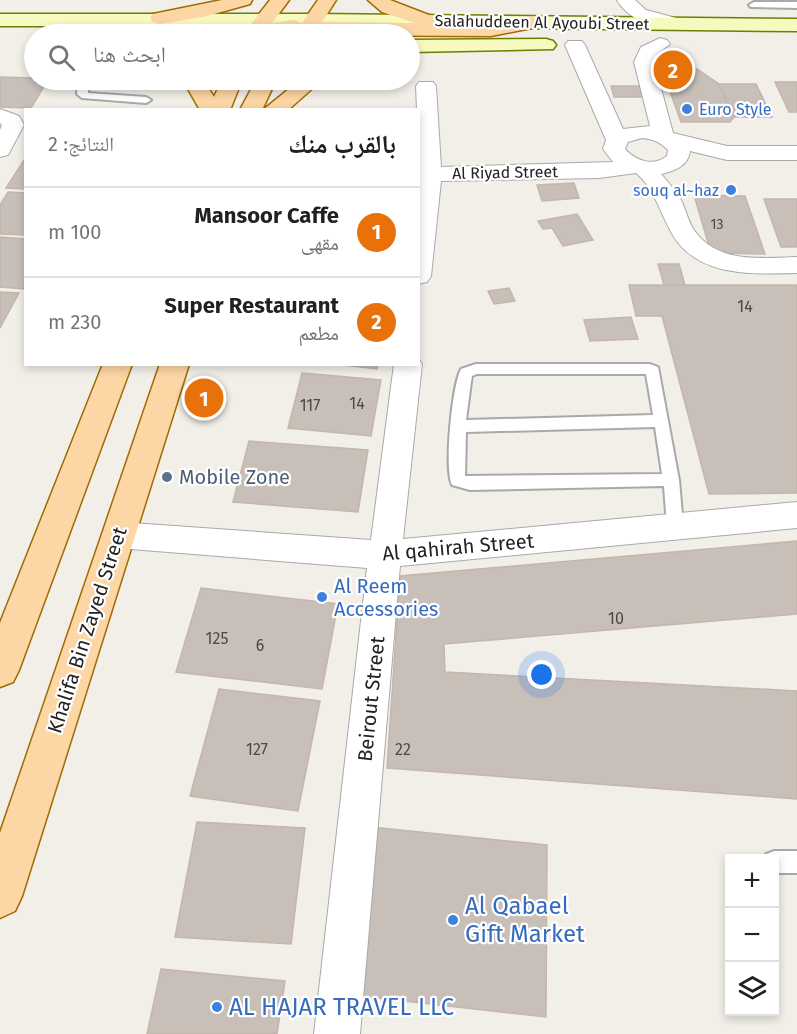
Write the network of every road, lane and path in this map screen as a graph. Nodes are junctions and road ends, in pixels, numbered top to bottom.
1 (243, 0) edge
2 (280, 0) edge
3 (300, 0) edge
4 (327, 0) edge
5 (377, 0) edge
6 (615, 0) edge
7 (626, 0) edge
8 (754, 5) dead end
9 (797, 5) edge
10 (0, 20) edge
11 (427, 21) junction
12 (530, 22) junction
13 (674, 23) junction
14 (70, 24) edge
15 (155, 24) edge
16 (282, 24) edge
17 (286, 24) edge
18 (291, 24) edge
19 (379, 24) edge
20 (600, 24) junction
21 (797, 25) edge
22 (420, 30) edge
23 (628, 44) dead end
24 (660, 44) junction
25 (684, 44) dead end
26 (575, 45) junction
27 (596, 45) dead end
28 (420, 47) edge
29 (426, 86) dead end
30 (82, 90) edge
31 (199, 90) edge
32 (228, 90) edge
33 (261, 90) edge
34 (275, 90) edge
35 (299, 90) edge
36 (146, 100) dead end
37 (210, 108) edge
38 (220, 108) edge
39 (252, 108) edge
40 (265, 108) edge
41 (277, 108) edge
42 (0, 115) edge
43 (667, 138) junction
44 (616, 145) junction
45 (0, 150) edge
46 (727, 153) junction
47 (797, 153) edge
48 (655, 166) junction
49 (580, 171) junction
50 (430, 174) junction
51 (420, 259) edge
52 (797, 265) edge
53 (117, 366) edge
54 (174, 366) edge
55 (408, 366) edge
56 (661, 421) junction
57 (459, 426) junction
58 (671, 480) junction
59 (797, 515) edge
60 (675, 526) junction
61 (118, 535) junction
62 (385, 554) junction
63 (0, 670) edge
64 (779, 862) edge
65 (797, 862) edge
66 (0, 896) edge
67 (337, 1034) edge

1 - 15 main road
2 - 16 main road
3 - 17 main road
4 - 18 main road
5 - 11 main road
6 - 20 street
7 - 13 street
8 - 9 lane
10 - 14 street
11 - 12 street, Salahuddeen Al Ayoubi Street
11 - 19 street, Salahuddeen Al Ayoubi Street
12 - 20 street, Salahuddeen Al Ayoubi Street
12 - 22 main road
13 - 20 street, Salahuddeen Al Ayoubi Street
13 - 21 street, Salahuddeen Al Ayoubi Street
23 - 24 street, Salahuddeen Al Ayoubi Street
24 - 25 street, Salahuddeen Al Ayoubi Street
24 - 43 street
26 - 27 street, Salahuddeen Al Ayoubi Street
26 - 28 street, Salahuddeen Al Ayoubi Street
26 - 44 street
29 - 50 street
30 - 36 lane
31 - 37 main road
32 - 38 main road
33 - 39 main road
34 - 40 main road
35 - 41 main road
42 - 45 street
43 - 44 street, Al Riyad Street
43 - 46 street, Al Riyad Street
43 - 48 street
44 - 48 street
44 - 49 street, Al Riyad Street
46 - 47 street, Al Riyad Street
46 - 48 street, Al Riyad Street
48 - 49 street, Al Riyad Street
48 - 52 street
49 - 50 street, Al Riyad Street
50 - 51 street
53 - 63 main road
54 - 61 main road, Khalifa Bin Zayed Street
55 - 62 street, Beirout Street
56 - 57 lane
56 - 57 lane
56 - 58 lane
57 - 58 lane
58 - 60 lane
59 - 60 street, Al qahirah Street
60 - 62 street, Al qahirah Street
61 - 62 street, Al qahirah Street
61 - 66 main road, Khalifa Bin Zayed Street
62 - 67 street, Beirout Street
64 - 65 lane

